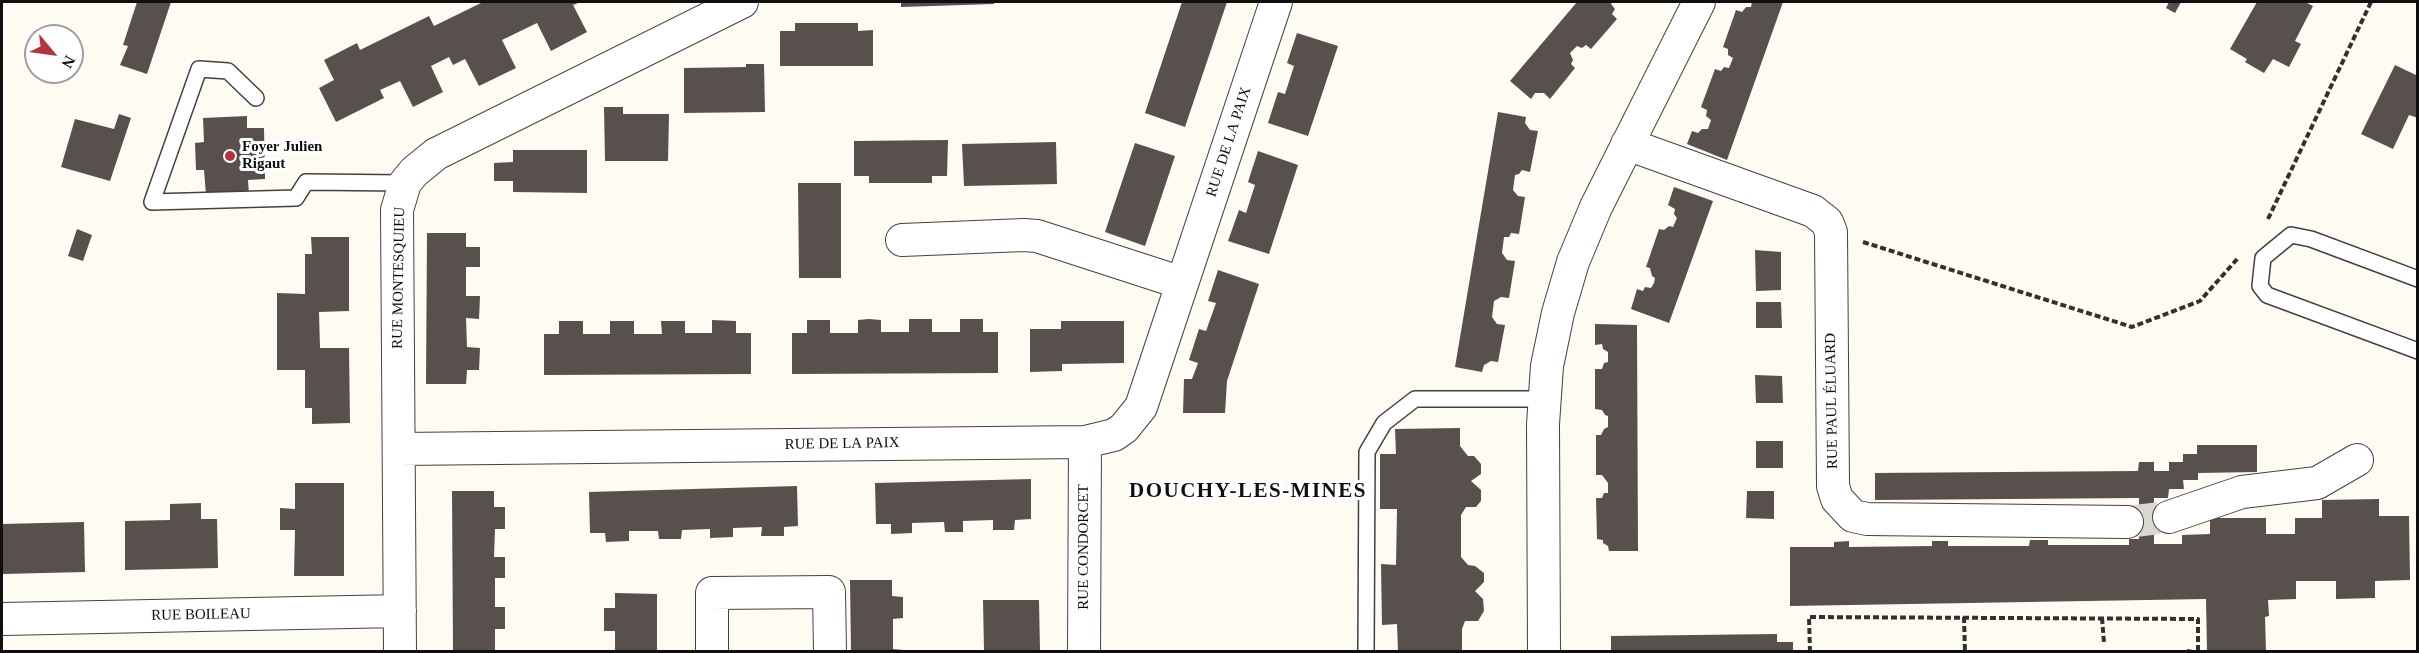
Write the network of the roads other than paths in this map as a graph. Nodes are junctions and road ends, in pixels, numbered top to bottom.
1 (742, 2) edge
2 (1276, 2) edge
3 (1699, 2) edge
4 (256, 98) dead end
5 (1627, 144) junction
6 (405, 183) junction
7 (902, 240) dead end
8 (2418, 279) edge
9 (1182, 283) junction
10 (2418, 351) edge
11 (1544, 399) junction
12 (1085, 442) junction
13 (399, 449) junction
14 (2357, 460) dead end
15 (2169, 517) tunnel mouth
16 (2127, 522) tunnel mouth
17 (400, 611) junction
18 (2, 619) edge
19 (400, 651) edge
20 (712, 651) edge
21 (830, 651) edge
22 (1084, 651) edge
23 (1366, 651) edge
24 (1544, 651) edge

1 - 6 street, RUE MONTESQUIEU
2 - 9 street, RUE DE LA PAIX
3 - 5 street
4 - 6 lane
5 - 11 street
5 - 16 street, RUE PAUL ÉLUARD
6 - 13 street, RUE MONTESQUIEU
7 - 9 street
8 - 10 lane
9 - 12 street, RUE DE LA PAIX
11 - 23 lane
11 - 24 street
12 - 13 street, RUE DE LA PAIX
12 - 22 street, RUE CONDORCET
13 - 17 street, RUE MONTESQUIEU
14 - 15 street
17 - 18 street, RUE BOILEAU
17 - 19 street, RUE MONTESQUIEU
20 - 21 street

